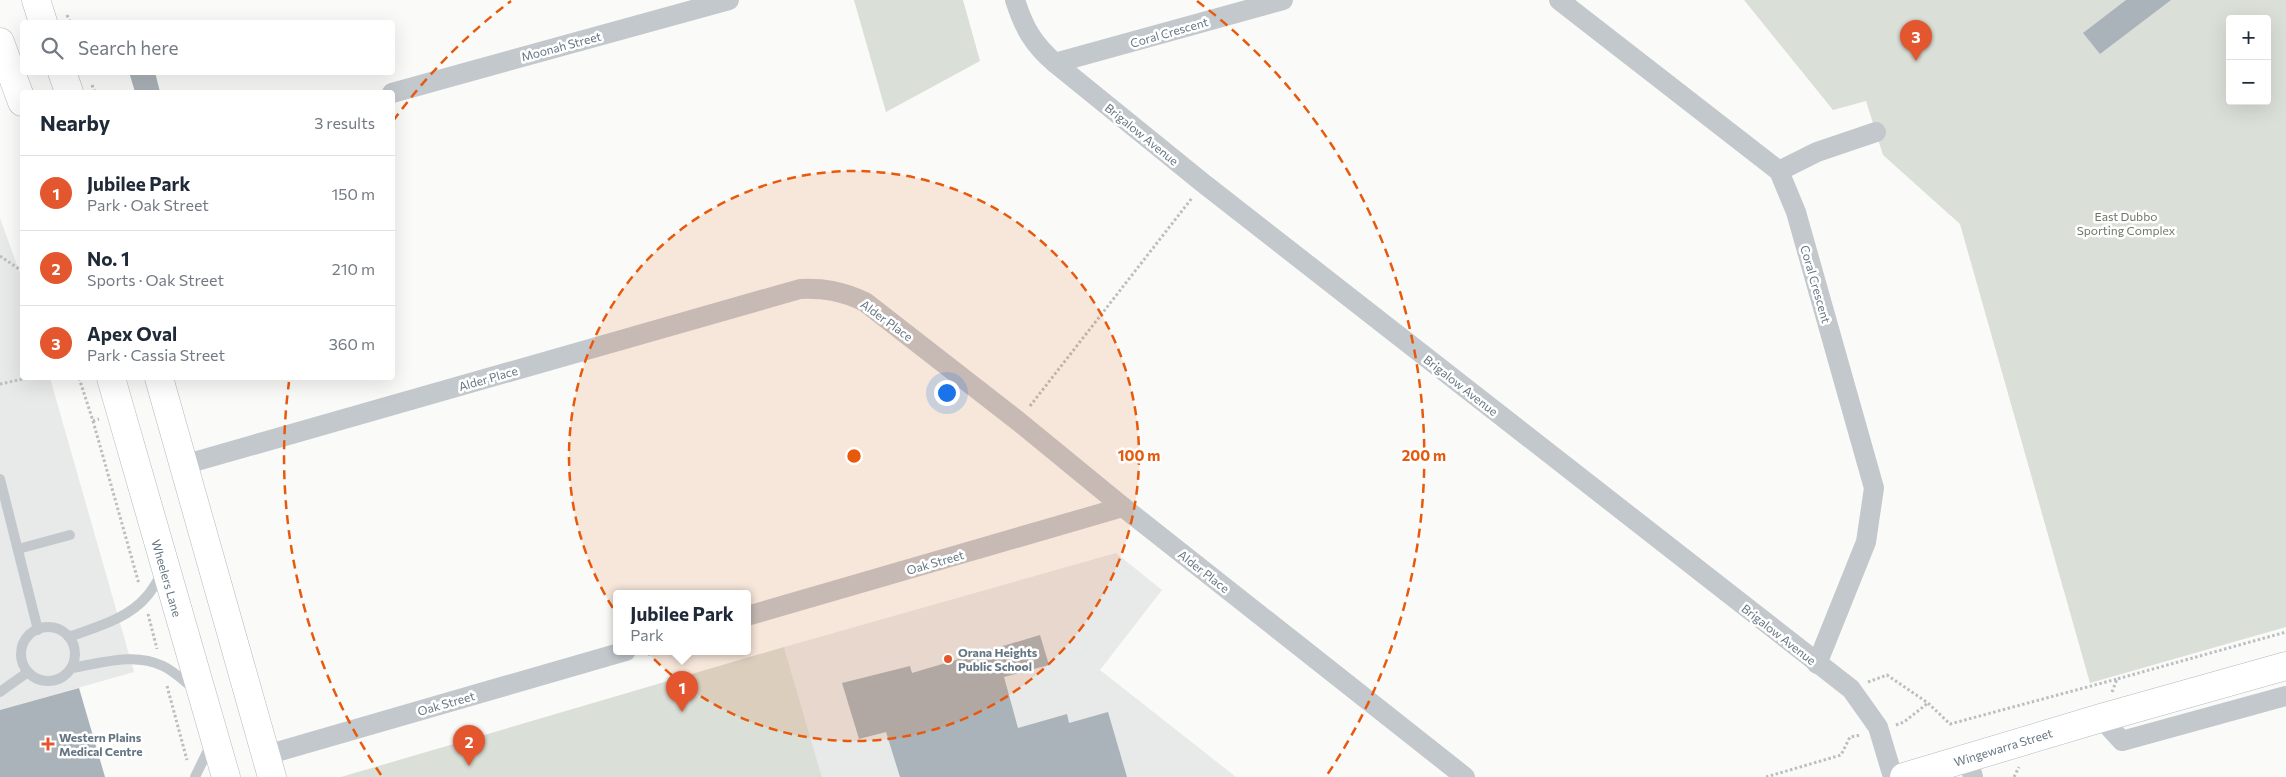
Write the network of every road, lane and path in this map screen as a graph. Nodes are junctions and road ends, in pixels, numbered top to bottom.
1 (36, 0) edge
2 (729, 0) edge
3 (1015, 0) edge
4 (1283, 0) edge
5 (1559, 0) edge
6 (42, 20) edge
7 (0, 42) edge
8 (1055, 64) junction
9 (63, 75) edge
10 (68, 90) edge
11 (395, 92) edge
12 (20, 97) edge
13 (1876, 132) dead end
14 (1779, 171) junction
15 (1203, 183) junction
16 (0, 256) edge
17 (20, 270) edge
18 (20, 380) edge
19 (112, 380) edge
20 (160, 380) edge
21 (0, 384) edge
22 (1018, 421) junction
23 (182, 465) junction
24 (0, 479) edge
25 (1123, 507) junction
26 (70, 535) dead end
27 (18, 549) junction
28 (165, 570) junction
29 (751, 615) edge
30 (38, 630) junction
31 (2286, 632) edge
32 (69, 637) junction
33 (614, 655) edge
34 (1817, 664) junction
35 (2286, 666) edge
36 (72, 668) junction
37 (28, 672) junction
38 (2117, 679) junction
39 (1851, 690) junction
40 (0, 692) edge
41 (201, 694) junction
42 (2286, 696) edge
43 (1928, 703) junction
44 (2102, 718) junction
45 (1879, 730) junction
46 (214, 737) junction
47 (269, 766) edge
48 (1970, 768) edge
49 (195, 777) edge
50 (226, 777) edge
51 (1465, 777) edge
52 (1766, 777) edge
53 (1893, 777) edge
54 (1904, 777) edge

1 - 6 main road
2 - 11 street, Moonah Street
3 - 8 street, Brigalow Avenue
4 - 8 street, Coral Crescent
5 - 14 street, Coral Crescent
7 - 12 main road
8 - 15 street, Brigalow Avenue
9 - 10 main road
13 - 14 street
14 - 34 street, Coral Crescent
15 - 22 path
15 - 34 street, Brigalow Avenue
16 - 17 path
18 - 21 path
19 - 28 main road, Wheelers Lane
20 - 23 main road
22 - 23 street, Alder Place
22 - 25 street, Alder Place
23 - 47 main road
24 - 27 lane
25 - 29 street, Oak Street
25 - 51 street, Alder Place
26 - 27 lane
27 - 30 lane
28 - 32 lane
28 - 41 main road, Wheelers Lane
30 - 32 lane
30 - 37 lane
31 - 38 path
32 - 36 lane
33 - 47 street, Oak Street
34 - 39 street, Brigalow Avenue
35 - 44 main road, Wingewarra Street
36 - 37 lane
36 - 41 lane
37 - 40 lane
38 - 43 path
38 - 44 path
39 - 43 path
39 - 45 street, Brigalow Avenue
41 - 46 main road, Wheelers Lane
42 - 44 street
43 - 45 path
44 - 48 main road, Wingewarra Street
45 - 52 path
45 - 53 street, Brigalow Avenue
46 - 49 lane
46 - 50 main road, Wheelers Lane
48 - 54 main road, Wingewarra Street

